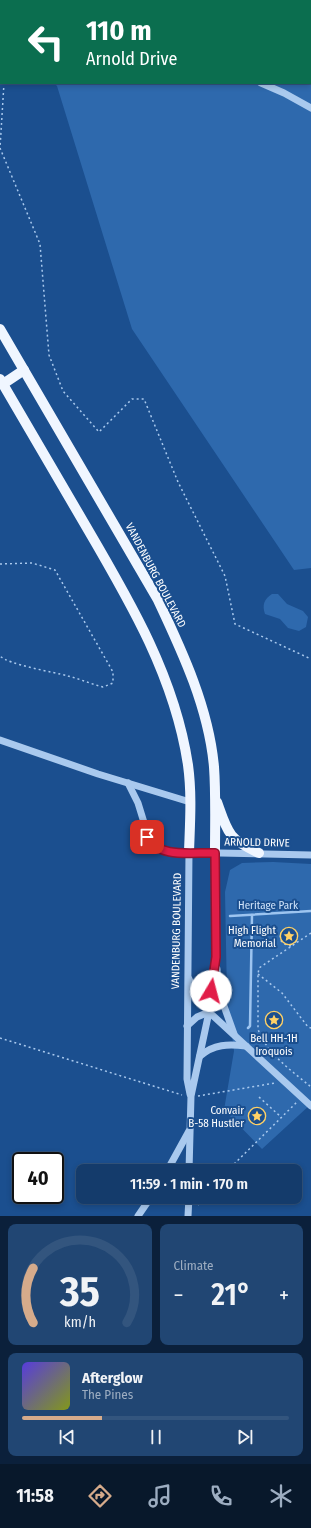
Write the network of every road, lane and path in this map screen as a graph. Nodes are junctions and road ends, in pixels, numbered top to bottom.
1 (4, 84) edge
2 (264, 84) edge
3 (311, 108) edge
4 (0, 329) edge
5 (24, 370) junction
6 (1, 381) edge
7 (0, 564) edge
8 (0, 656) edge
9 (311, 659) edge
10 (0, 740) edge
11 (128, 783) junction
12 (215, 795) junction
13 (190, 802) junction
14 (189, 852) junction
15 (215, 853) junction
16 (259, 853) junction
17 (311, 855) edge
18 (311, 933) edge
19 (295, 944) junction
20 (292, 945) junction
21 (216, 957) junction
22 (258, 974) junction
23 (187, 975) junction
24 (209, 1012) junction
25 (187, 1026) junction
26 (311, 1028) edge
27 (235, 1036) junction
28 (0, 1038) edge
29 (246, 1046) junction
30 (200, 1056) junction
31 (298, 1076) junction
32 (284, 1081) junction
33 (311, 1087) edge
34 (191, 1096) junction
35 (259, 1097) dead end
36 (301, 1098) junction
37 (311, 1106) edge
38 (281, 1117) junction
39 (190, 1129) junction
40 (171, 1164) edge
41 (189, 1164) edge
42 (234, 1164) edge
43 (146, 1204) edge
44 (189, 1204) edge
45 (138, 1216) edge
46 (188, 1216) edge

1 - 9 path
2 - 3 street
4 - 5 main road, VANDENBURG BOULEVARD
5 - 6 main road
5 - 12 main road, VANDENBURG BOULEVARD
6 - 13 main road, VANDENBURG BOULEVARD
7 - 8 path
10 - 11 street
11 - 13 street
11 - 14 street, ARNOLD DRIVE
12 - 15 main road, VANDENBURG BOULEVARD
12 - 16 main road
13 - 14 main road, VANDENBURG BOULEVARD
14 - 15 street, ARNOLD DRIVE
14 - 23 street, VANDENBURG BOULEVARD
15 - 16 street, ARNOLD DRIVE
15 - 21 street, VANDENBURG BOULEVARD
16 - 17 street, ARNOLD DRIVE
18 - 19 path
19 - 20 path
19 - 20 path
20 - 22 path
21 - 24 street, VANDENBURG BOULEVARD
21 - 27 street
22 - 26 path
22 - 31 path
23 - 24 street
23 - 25 street, VANDENBURG BOULEVARD
24 - 25 street
24 - 27 street
24 - 30 street, VANDENBURG BOULEVARD
25 - 34 street, VANDENBURG BOULEVARD
27 - 29 street
28 - 34 path
29 - 30 street
29 - 32 street
30 - 34 street, VANDENBURG BOULEVARD
31 - 32 path
31 - 33 path
32 - 34 path
32 - 36 street
34 - 39 street, VANDENBURG BOULEVARD
35 - 38 path
36 - 37 street
36 - 38 path
38 - 42 path
39 - 40 street
39 - 41 street, VANDENBURG BOULEVARD
43 - 45 street
44 - 46 street

